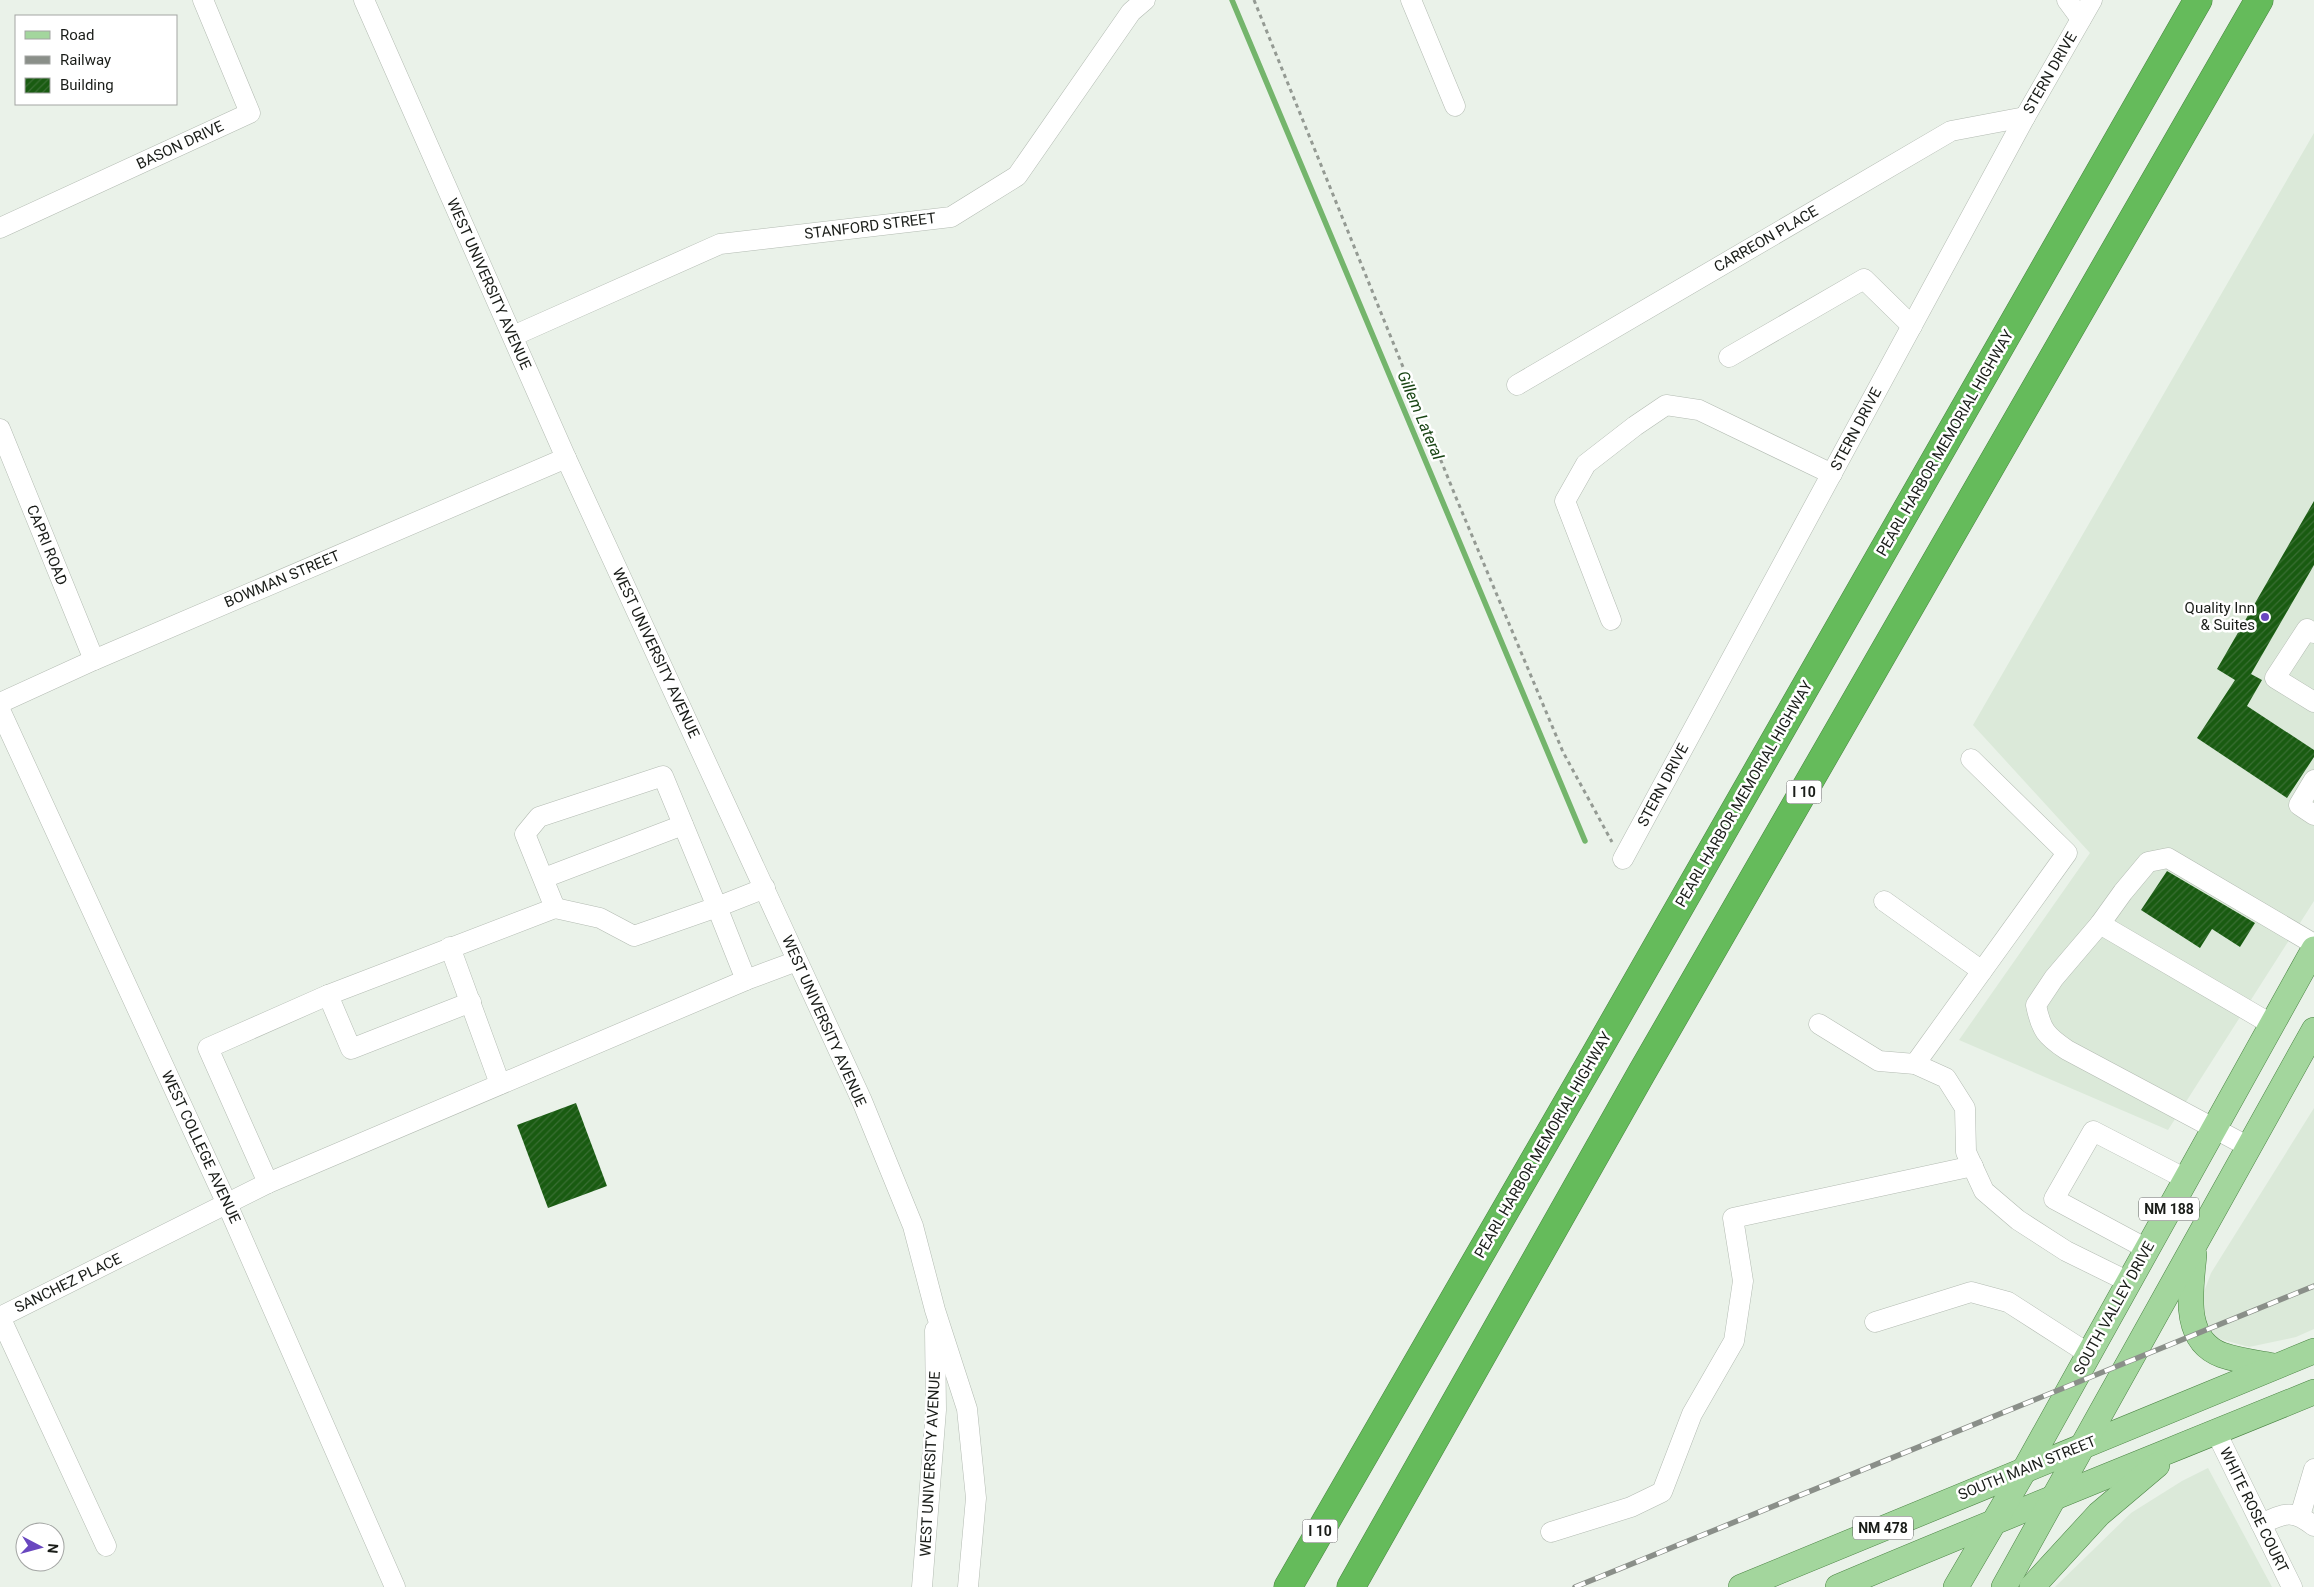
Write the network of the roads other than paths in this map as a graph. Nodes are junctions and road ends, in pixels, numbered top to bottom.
1 (203, 0) edge
2 (364, 0) edge
3 (1145, 0) edge
4 (1411, 0) edge
5 (2067, 0) edge
6 (2092, 0) edge
7 (2198, 0) edge
8 (2259, 0) edge
9 (2081, 19) junction
10 (1455, 106) dead end
11 (2025, 117) junction
12 (0, 228) edge
13 (1912, 326) junction
14 (513, 336) junction
15 (1729, 357) dead end
16 (1517, 386) dead end
17 (0, 430) edge
18 (566, 458) junction
19 (1832, 474) junction
20 (1611, 620) dead end
21 (2314, 633) edge
22 (94, 660) junction
23 (2314, 702) edge
24 (0, 703) edge
25 (0, 710) edge
26 (1971, 759) dead end
27 (2314, 780) edge
28 (2314, 815) edge
29 (683, 825) junction
30 (1623, 859) road end
31 (544, 878) junction
32 (764, 888) junction
33 (1884, 901) dead end
34 (717, 907) junction
35 (555, 908) junction
36 (2100, 924) junction
37 (2314, 944) edge
38 (450, 947) junction
39 (2314, 948) edge
40 (796, 961) junction
41 (1982, 971) junction
42 (746, 980) junction
43 (328, 996) junction
44 (471, 1002) junction
45 (1819, 1024) dead end
46 (2272, 1024) junction
47 (2314, 1030) edge
48 (1916, 1064) junction
49 (500, 1084) junction
50 (2214, 1128) junction
51 (2249, 1147) junction
52 (1973, 1166) junction
53 (2186, 1179) junction
54 (268, 1183) junction
55 (227, 1204) junction
56 (2194, 1246) junction
57 (2147, 1249) junction
58 (2129, 1282) junction
59 (935, 1310) junction
60 (1875, 1322) dead end
61 (2314, 1350) edge
62 (2089, 1354) junction
63 (2276, 1366) junction
64 (2314, 1392) edge
65 (2216, 1432) junction
66 (2084, 1445) junction
67 (2179, 1448) junction
68 (2025, 1469) junction
69 (2314, 1469) edge
70 (2055, 1498) junction
71 (1994, 1520) junction
72 (2307, 1521) edge
73 (2261, 1524) junction
74 (1550, 1532) dead end
75 (106, 1546) dead end
76 (395, 1587) edge
77 (922, 1587) edge
78 (968, 1587) edge
79 (1288, 1587) edge
80 (1351, 1587) edge
81 (1741, 1587) edge
82 (1838, 1587) edge
83 (1956, 1587) edge
84 (2004, 1587) edge
85 (2032, 1587) edge
86 (2292, 1587) edge

1 - 12 street, BASON DRIVE
2 - 14 street, WEST UNIVERSITY AVENUE
3 - 14 street, STANFORD STREET
4 - 10 street
5 - 9 street
6 - 9 street, STERN DRIVE
7 - 79 highway, PEARL HARBOR MEMORIAL HIGHWAY / I 10
8 - 80 highway, I 10
9 - 11 street, STERN DRIVE
11 - 13 street, STERN DRIVE
11 - 16 street, CARREON PLACE
13 - 15 street
13 - 19 street, STERN DRIVE
14 - 18 street, WEST UNIVERSITY AVENUE
17 - 22 street, CAPRI ROAD
18 - 22 street, BOWMAN STREET
18 - 32 street, WEST UNIVERSITY AVENUE
19 - 20 street
19 - 30 street, STERN DRIVE
21 - 23 street
22 - 24 street, BOWMAN STREET
25 - 55 street, WEST COLLEGE AVENUE
26 - 41 street
27 - 28 street
29 - 31 street
29 - 31 street
29 - 34 street
31 - 35 street
32 - 34 street
32 - 40 street, WEST UNIVERSITY AVENUE
33 - 41 street
34 - 35 street
34 - 42 street
35 - 38 street
36 - 37 street
36 - 46 street
36 - 50 street
38 - 43 street
38 - 44 street
39 - 46 main road, SOUTH VALLEY DRIVE / NM 188
40 - 42 street
40 - 59 street, WEST UNIVERSITY AVENUE
41 - 48 street
42 - 49 street
43 - 44 street
43 - 54 street
44 - 49 street
45 - 48 street
46 - 50 main road, SOUTH VALLEY DRIVE / NM 188
47 - 51 main road, NM 188
48 - 52 street
49 - 54 street
50 - 51 street
50 - 53 main road, SOUTH VALLEY DRIVE / NM 188
51 - 56 main road, NM 188
52 - 58 street
52 - 74 street
53 - 57 main road, SOUTH VALLEY DRIVE / NM 188
53 - 57 street
54 - 55 street
55 - 75 street, SANCHEZ PLACE
55 - 76 street, WEST COLLEGE AVENUE
56 - 63 main road
56 - 66 main road, NM 188
57 - 58 main road, SOUTH VALLEY DRIVE / NM 188
58 - 62 main road, SOUTH VALLEY DRIVE / NM 188
59 - 77 street, WEST UNIVERSITY AVENUE
59 - 78 street, WEST UNIVERSITY AVENUE
60 - 62 street
61 - 63 main road, SOUTH MAIN STREET / NM 478
62 - 68 main road, SOUTH VALLEY DRIVE / NM 188
63 - 66 main road, SOUTH MAIN STREET / NM 478
64 - 65 main road, NM 478
65 - 67 main road, NM 478
65 - 73 street, WHITE ROSE COURT
66 - 68 main road, SOUTH MAIN STREET / NM 478
66 - 70 main road, NM 188
67 - 70 main road, NM 478
67 - 85 main road
68 - 71 main road, SOUTH VALLEY DRIVE / NM 188
68 - 81 main road, SOUTH MAIN STREET / NM 478
69 - 72 street
70 - 71 main road, NM 478
70 - 84 main road, NM 188
71 - 82 main road, NM 478
71 - 83 main road, SOUTH VALLEY DRIVE / NM 188
72 - 73 street
73 - 86 street, WHITE ROSE COURT

